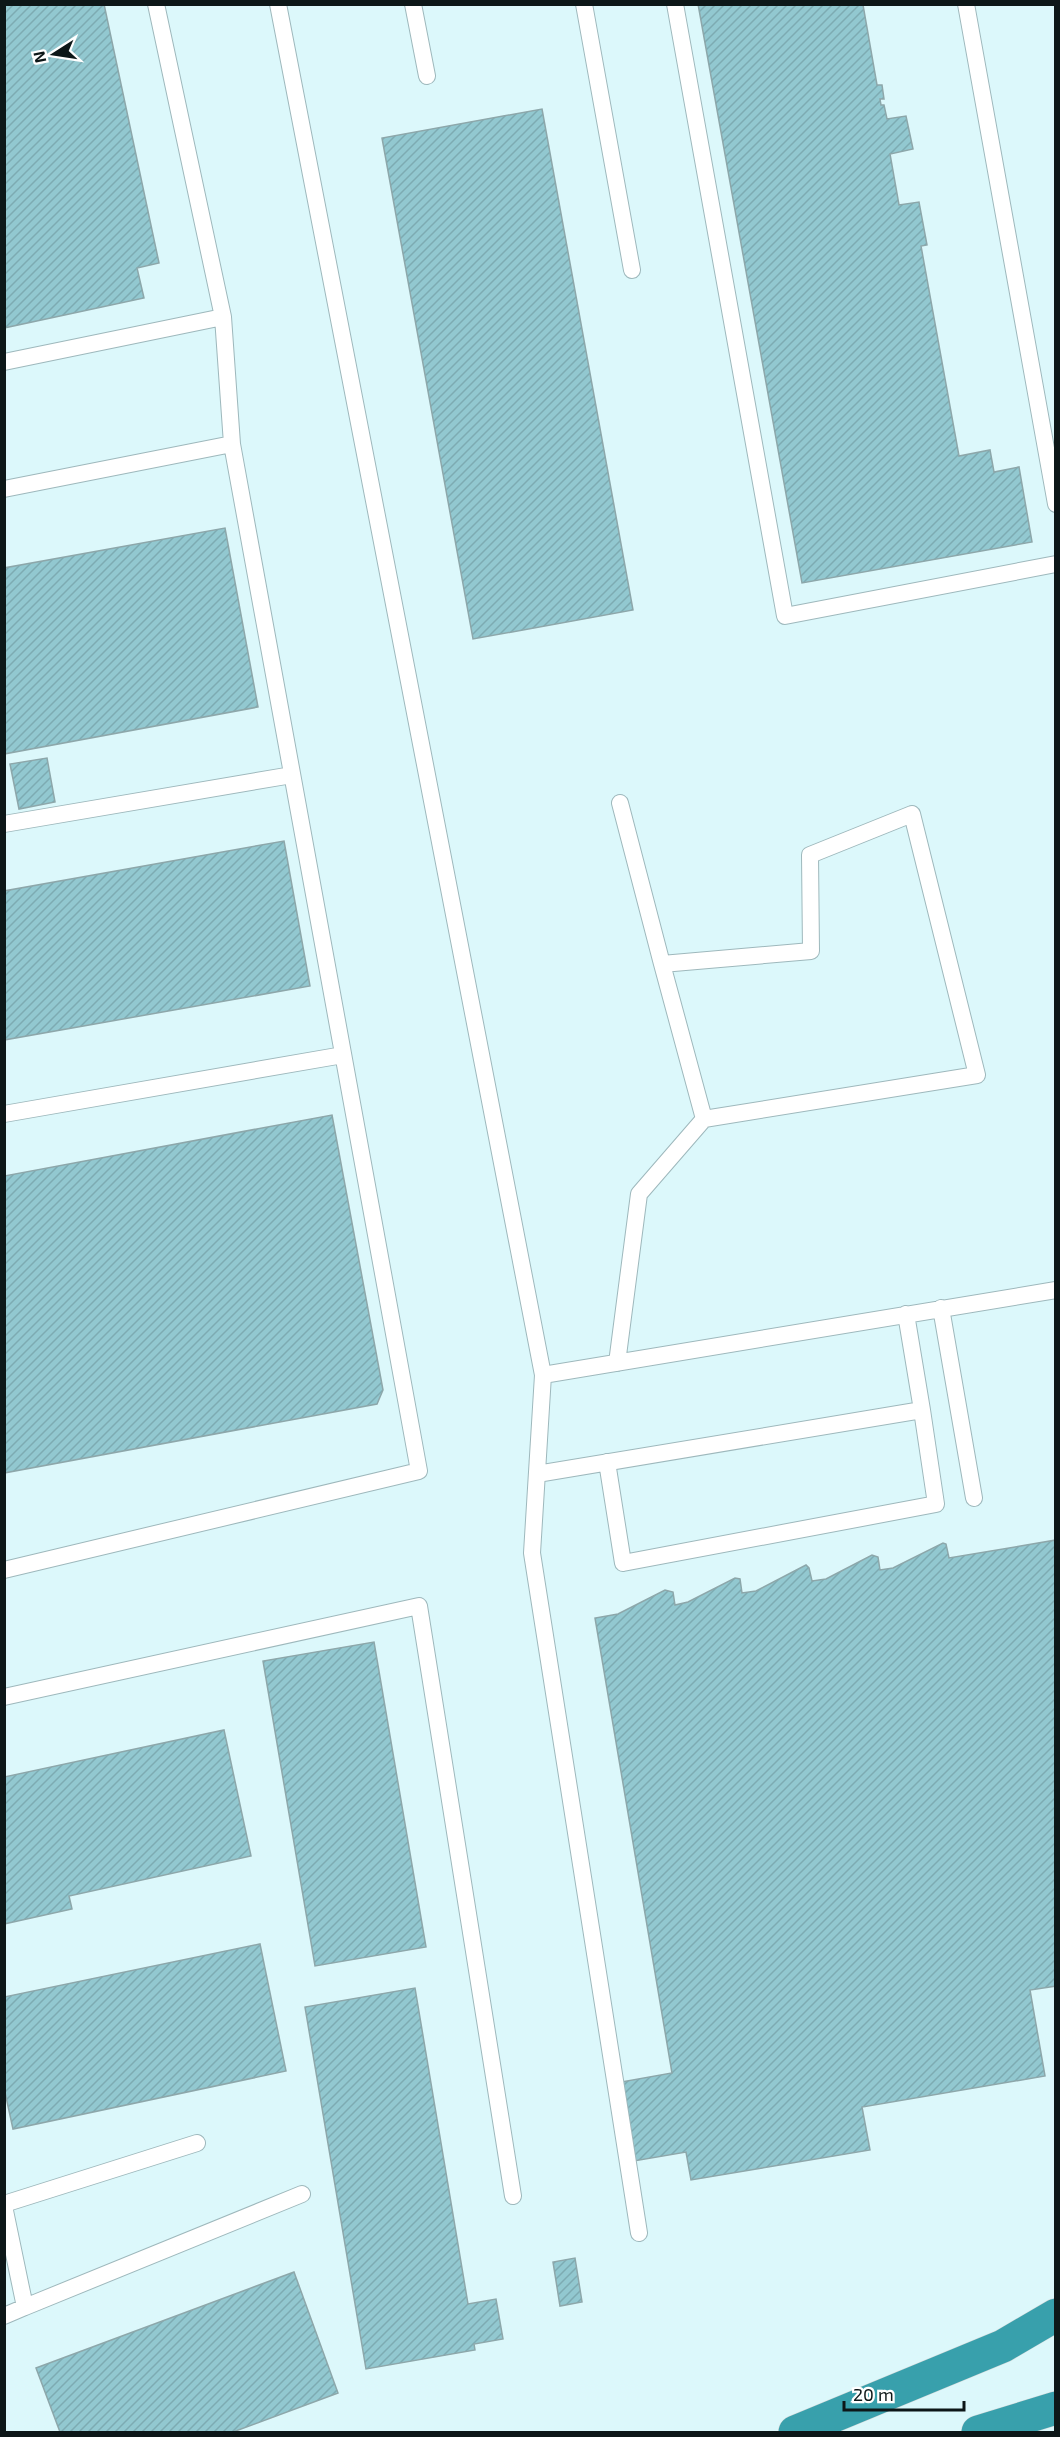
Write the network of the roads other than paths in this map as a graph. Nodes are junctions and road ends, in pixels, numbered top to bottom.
1 (156, 4) edge
2 (278, 4) edge
3 (413, 4) edge
4 (584, 4) edge
5 (675, 4) edge
6 (966, 4) edge
7 (427, 76) dead end
8 (632, 270) dead end
9 (222, 317) junction
10 (4, 362) edge
11 (232, 444) junction
12 (4, 489) edge
13 (1056, 504) edge
14 (1056, 564) edge
15 (292, 775) junction
16 (620, 803) dead end
17 (4, 824) edge
18 (662, 964) junction
19 (343, 1055) junction
20 (4, 1114) edge
21 (704, 1119) junction
22 (1056, 1290) edge
23 (941, 1308) junction
24 (906, 1314) junction
25 (617, 1363) junction
26 (543, 1375) junction
27 (922, 1410) junction
28 (607, 1462) junction
29 (537, 1474) junction
30 (974, 1498) dead end
31 (4, 1570) edge
32 (4, 1697) edge
33 (198, 2143) dead end
34 (302, 2194) dead end
35 (513, 2196) dead end
36 (4, 2205) edge
37 (639, 2233) dead end
38 (25, 2307) junction
39 (1056, 2314) edge
40 (4, 2316) edge
41 (1056, 2408) edge
42 (795, 2433) edge
43 (978, 2433) edge

1 - 9 lane
2 - 26 lane
3 - 7 lane
4 - 8 lane
5 - 14 lane
6 - 13 lane
9 - 10 lane
9 - 11 lane
11 - 12 lane
11 - 15 lane
15 - 17 lane
15 - 19 lane
16 - 18 lane
18 - 21 lane
18 - 21 lane
19 - 20 lane
19 - 31 lane
21 - 25 lane
22 - 23 lane
23 - 24 lane
23 - 30 lane
24 - 25 lane
24 - 27 lane
25 - 26 lane
26 - 29 lane
27 - 28 lane
27 - 28 lane
28 - 29 lane
29 - 37 lane
32 - 35 lane
33 - 36 lane
34 - 38 lane
36 - 38 lane
38 - 40 lane
39 - 42 highway
41 - 43 highway

